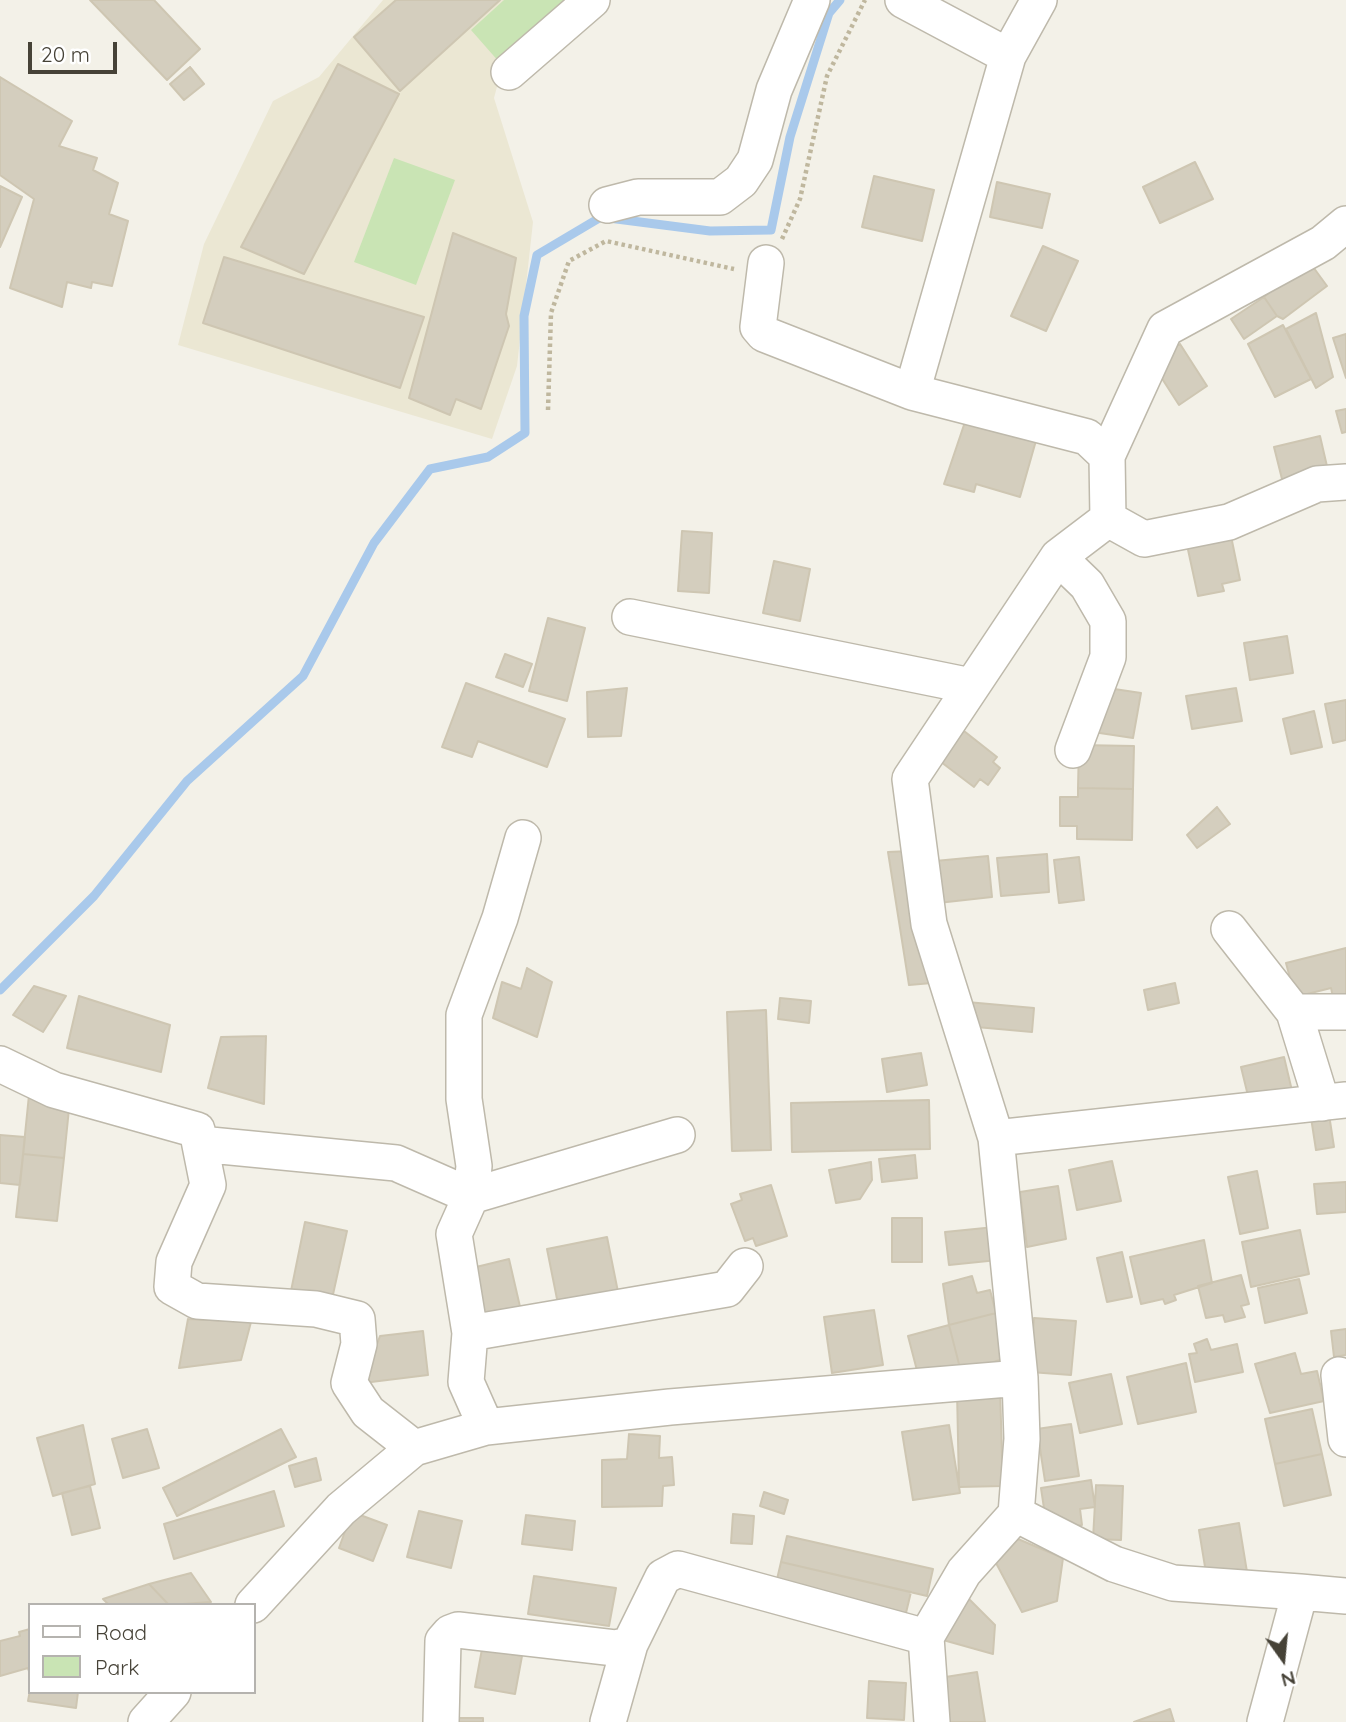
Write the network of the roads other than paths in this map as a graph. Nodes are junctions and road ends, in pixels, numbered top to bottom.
1 (592, 0) edge
2 (812, 0) edge
3 (904, 0) edge
4 (1039, 0) edge
5 (1007, 56) junction
6 (509, 72) dead end
7 (607, 205) dead end
8 (1346, 223) edge
9 (766, 263) dead end
10 (912, 392) junction
11 (1107, 456) junction
12 (1346, 482) edge
13 (1108, 519) junction
14 (1058, 557) junction
15 (630, 617) dead end
16 (971, 686) junction
17 (1073, 750) dead end
18 (523, 838) dead end
19 (1230, 929) dead end
20 (1294, 1012) junction
21 (1346, 1012) edge
22 (0, 1064) edge
23 (1334, 1102) edge
24 (677, 1135) dead end
25 (996, 1138) junction
26 (200, 1144) junction
27 (471, 1196) junction
28 (745, 1266) dead end
29 (470, 1333) junction
30 (1339, 1375) dead end
31 (1020, 1378) junction
32 (486, 1427) junction
33 (1346, 1440) edge
34 (414, 1448) junction
35 (1016, 1514) junction
36 (1300, 1592) junction
37 (1346, 1596) edge
38 (255, 1603) edge
39 (926, 1637) junction
40 (630, 1644) junction
41 (171, 1694) edge
42 (146, 1722) edge
43 (441, 1722) edge
44 (608, 1722) edge
45 (932, 1722) edge
46 (1265, 1722) edge

1 - 6 street
2 - 7 street
3 - 5 street
4 - 5 street
5 - 10 street
8 - 11 street
9 - 10 street
10 - 11 street
11 - 13 street
12 - 13 street
13 - 14 street
14 - 16 street
14 - 17 street
15 - 16 street
16 - 25 street
18 - 27 street
19 - 20 street
20 - 21 street
20 - 23 street
22 - 26 street
23 - 25 street
24 - 27 street
25 - 31 street
26 - 27 street
26 - 34 street
27 - 29 street
28 - 29 street
29 - 32 street
30 - 33 street
31 - 32 street
31 - 35 street
32 - 34 street
34 - 38 street
35 - 36 street
35 - 39 street
36 - 37 street
36 - 46 street
39 - 40 street
39 - 45 street
40 - 43 street
40 - 44 street
41 - 42 street

